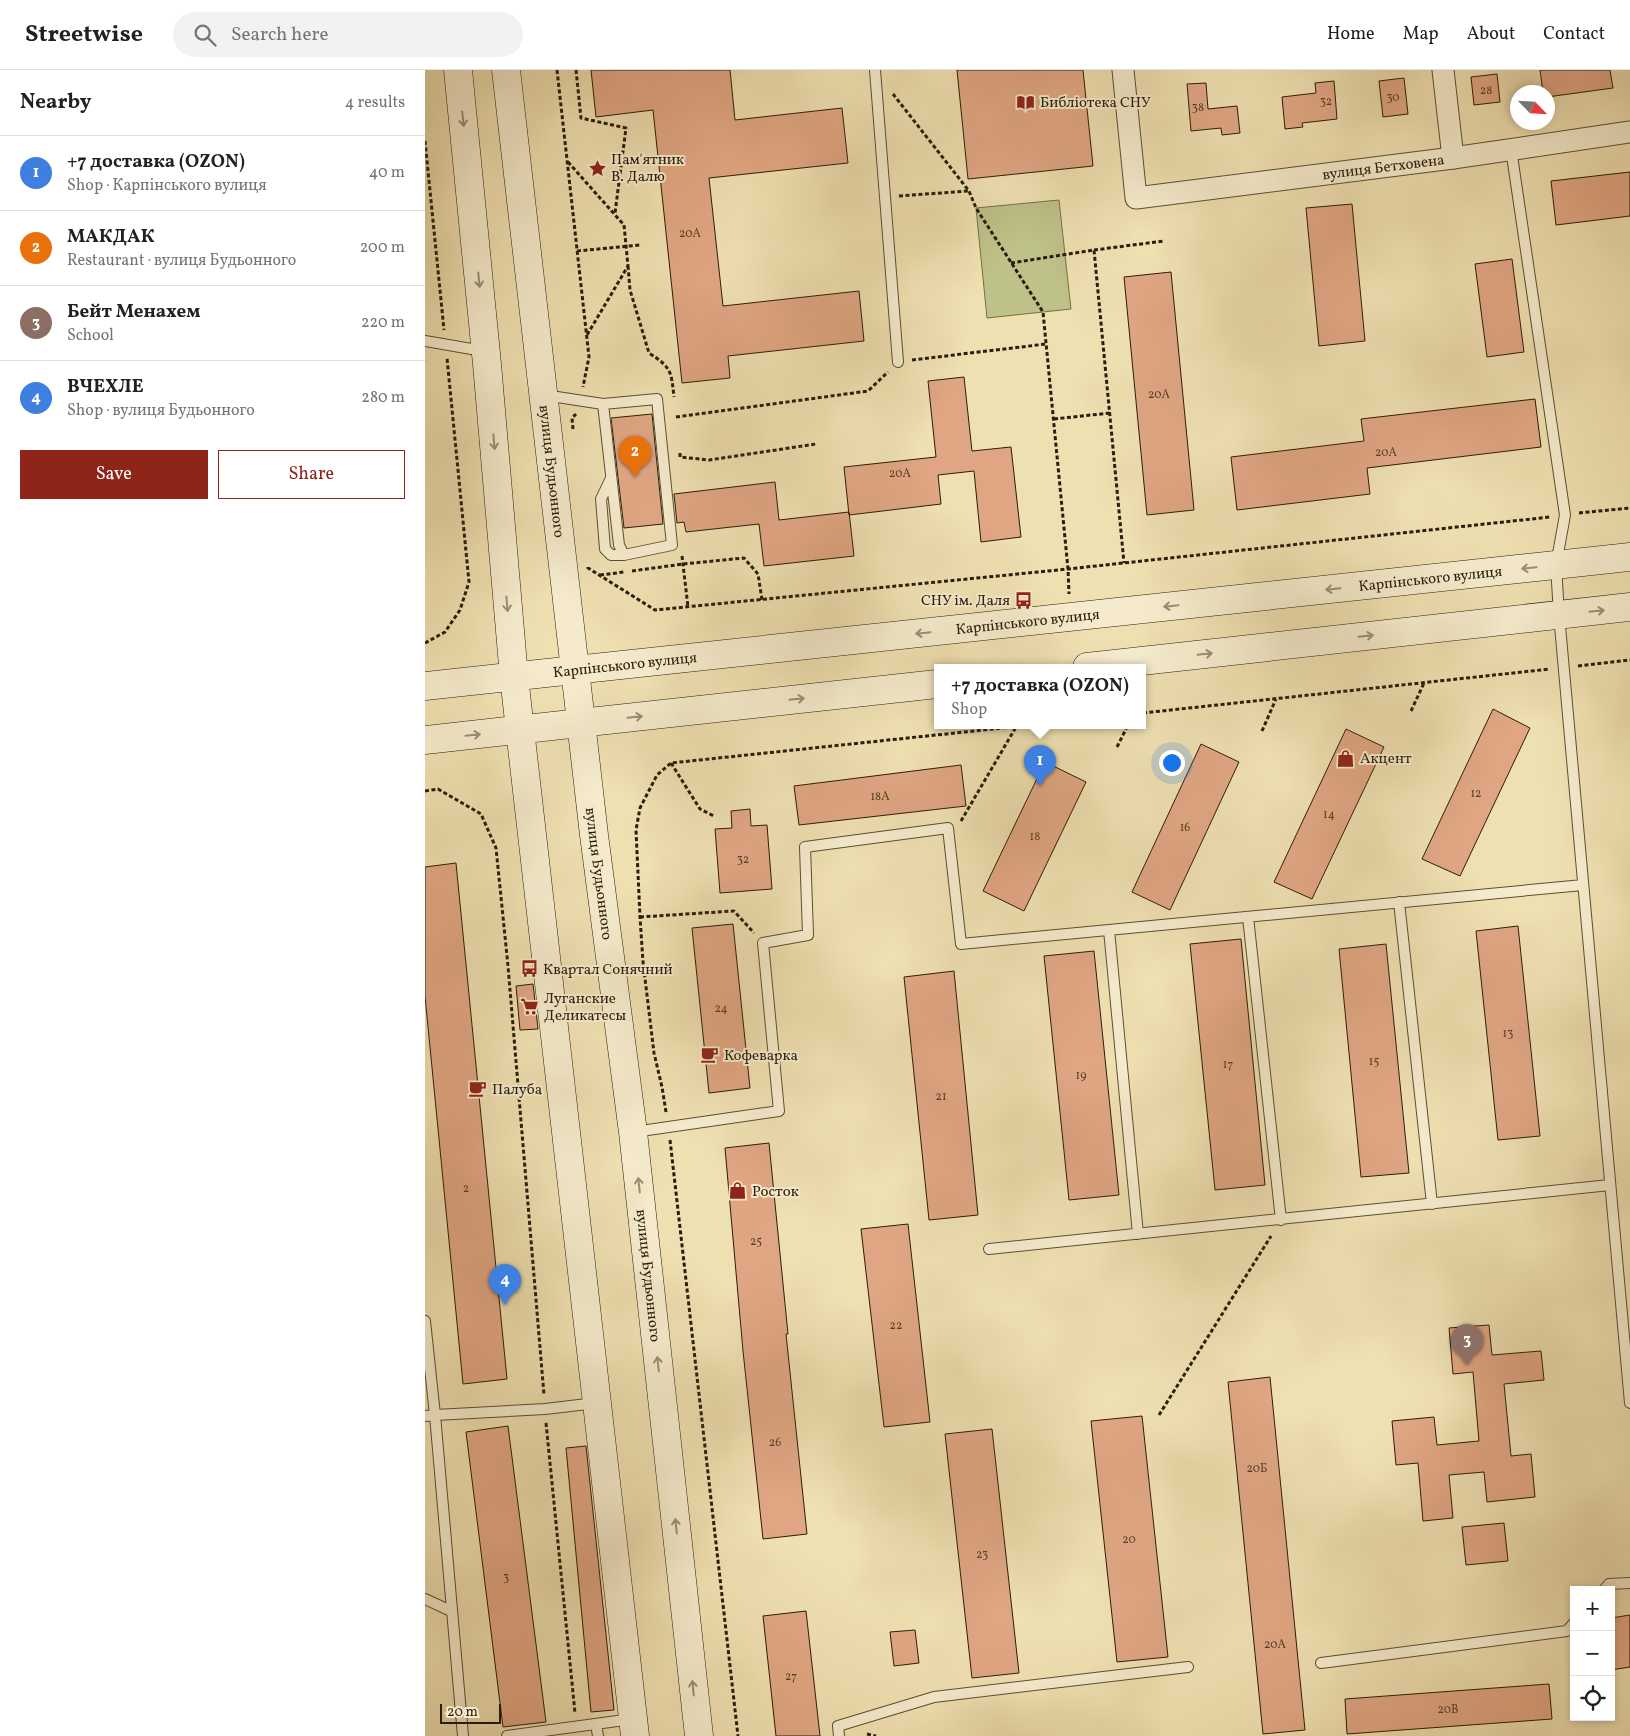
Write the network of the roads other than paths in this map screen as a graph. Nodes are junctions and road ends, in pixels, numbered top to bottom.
1 (458, 70) edge
2 (506, 70) edge
3 (875, 70) edge
4 (1123, 70) edge
5 (1443, 70) edge
6 (1630, 132) edge
7 (1511, 149) junction
8 (1453, 158) junction
9 (425, 341) edge
10 (486, 352) junction
11 (897, 362) road end
12 (543, 394) junction
13 (603, 404) junction
14 (1630, 557) edge
15 (1556, 565) junction
16 (1630, 607) edge
17 (1559, 615) junction
18 (1114, 664) edge
19 (575, 670) junction
20 (514, 677) junction
21 (934, 684) edge
22 (425, 686) edge
23 (581, 723) junction
24 (520, 730) junction
25 (425, 740) edge
26 (1583, 885) junction
27 (1399, 902) junction
28 (1248, 917) junction
29 (1109, 930) junction
30 (633, 1132) junction
31 (1610, 1185) junction
32 (1432, 1204) junction
33 (1281, 1220) junction
34 (1138, 1234) junction
35 (989, 1250) dead end
36 (425, 1321) edge
37 (597, 1403) junction
38 (1630, 1403) edge
39 (430, 1416) edge
40 (1630, 1583) edge
41 (1607, 1586) edge
42 (425, 1599) edge
43 (451, 1611) junction
44 (1570, 1628) edge
45 (1321, 1663) dead end
46 (1188, 1667) dead end
47 (596, 1724) junction
48 (634, 1727) edge
49 (463, 1736) edge
50 (507, 1736) edge
51 (598, 1736) edge
52 (699, 1736) edge
53 (839, 1736) edge

1 -> 10 main road
2 - 12 main road, вулиця Будьонного
3 - 11 lane
4 - 8 street, вулиця Бетховена
5 - 8 street
6 - 7 street, вулиця Бетховена
7 - 8 street, вулиця Бетховена
7 - 15 lane
9 - 10 lane
10 -> 20 main road
12 - 13 lane
12 - 19 main road, вулиця Будьонного
13 - 13 lane
14 - 15 main road, Карпінського вулиця
15 - 17 lane
15 -> 19 main road, Карпінського вулиця
17 -> 16 main road
18 -> 17 main road
17 - 26 lane
19 - 20 main road, Карпінського вулиця
19 - 23 main road, вулиця Будьонного
20 - 22 main road, Карпінського вулиця
20 - 24 main road
23 -> 21 main road
23 - 24 main road
23 - 30 main road, вулиця Будьонного
25 -> 24 main road
24 - 37 main road
26 - 27 lane
26 - 31 lane
27 - 28 lane
27 - 32 lane
28 - 29 lane
28 - 33 lane
29 - 30 lane
29 - 34 lane
52 -> 30 main road, вулиця Будьонного
31 - 32 lane
31 - 38 lane
32 - 33 lane
33 - 34 lane
34 - 35 lane
36 - 39 lane
37 - 39 lane
37 - 48 main road
39 - 43 lane
40 - 41 lane
42 - 43 lane
43 - 49 lane
44 - 45 lane
46 - 53 lane
47 - 48 lane
47 - 50 lane
47 - 51 lane

